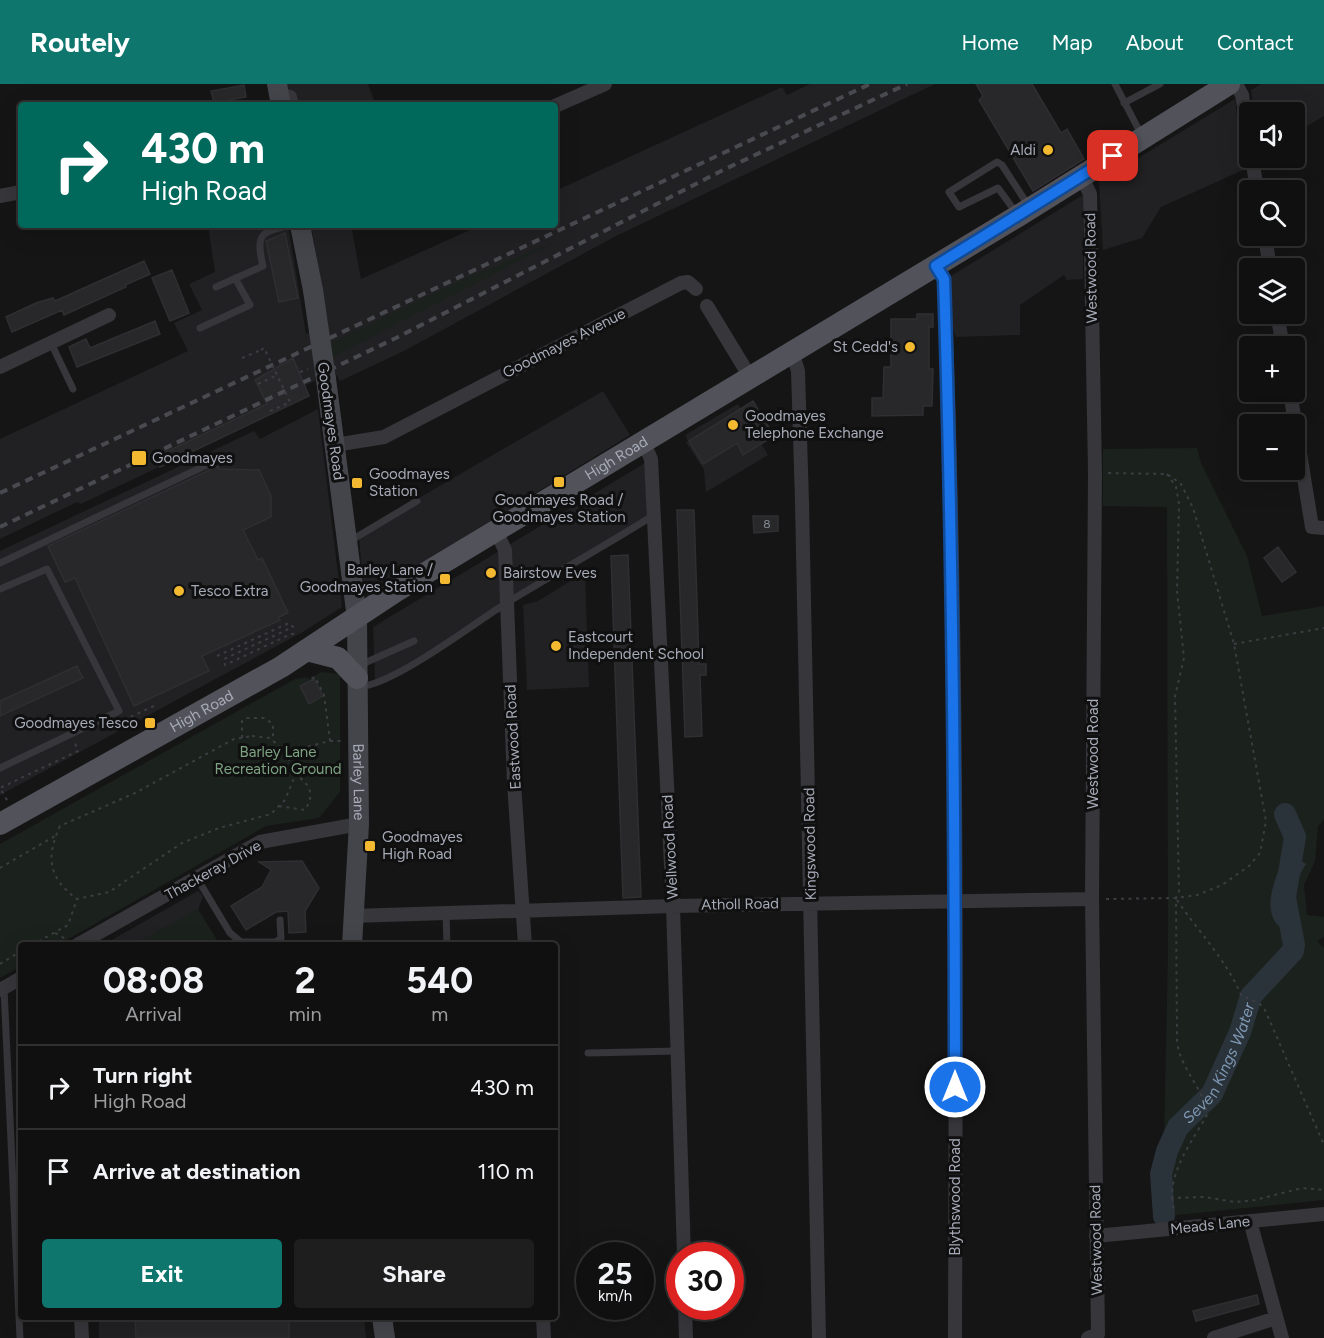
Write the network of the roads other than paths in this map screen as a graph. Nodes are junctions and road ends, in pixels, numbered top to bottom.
1 (605, 84) edge
2 (1115, 84) edge
3 (1160, 84) edge
4 (1229, 84) edge
5 (1236, 84) edge
6 (1243, 102) edge
7 (1124, 103) junction
8 (558, 105) edge
9 (1144, 138) junction
10 (1082, 177) junction
11 (18, 193) edge
12 (0, 196) edge
13 (1024, 212) junction
14 (279, 228) edge
15 (301, 228) edge
16 (936, 266) junction
17 (235, 278) junction
18 (216, 287) dead end
19 (696, 289) joint
20 (707, 306) joint
21 (109, 315) dead end
22 (201, 328) dead end
23 (50, 341) junction
24 (792, 351) junction
25 (0, 367) edge
26 (750, 377) junction
27 (73, 389) dead end
28 (1292, 402) edge
29 (643, 441) junction
30 (335, 445) junction
31 (215, 461) dead end
32 (417, 501) dead end
33 (654, 515) junction
34 (1324, 528) edge
35 (496, 531) junction
36 (348, 543) junction
37 (0, 562) edge
38 (0, 590) edge
39 (506, 603) junction
40 (357, 618) junction
41 (414, 641) dead end
42 (307, 642) junction
43 (357, 677) junction
44 (0, 768) edge
45 (5, 815) edge
46 (359, 824) junction
47 (197, 878) junction
48 (1092, 899) junction
49 (956, 902) junction
50 (812, 903) junction
51 (673, 906) junction
52 (524, 911) junction
53 (446, 913) junction
54 (352, 916) junction
55 (280, 920) dead end
56 (82, 942) edge
57 (352, 942) edge
58 (447, 942) edge
59 (525, 942) edge
60 (18, 980) edge
61 (2, 989) edge
62 (677, 1051) junction
63 (588, 1053) dead end
64 (1324, 1214) edge
65 (1250, 1221) junction
66 (1096, 1236) junction
67 (684, 1242) edge
68 (18, 1299) edge
69 (1276, 1318) junction
70 (19, 1320) edge
71 (81, 1320) edge
72 (382, 1320) edge
73 (543, 1320) edge
74 (685, 1320) edge
75 (1096, 1337) edge
76 (20, 1338) edge
77 (82, 1338) edge
78 (385, 1338) edge
79 (544, 1338) edge
80 (686, 1338) edge
81 (819, 1338) edge
82 (955, 1338) edge
83 (1214, 1338) edge
84 (1282, 1338) edge

1 - 8 street
2 - 7 lane
3 - 7 lane
4 - 9 main road, High Road
5 - 6 street
7 - 9 lane
9 - 10 main road, High Road
10 - 13 main road, High Road
10 - 48 street, Westwood Road
11 - 12 street
13 - 13 lane
13 - 16 main road, High Road
14 - 17 lane
15 - 30 main road, Goodmayes Road, bridge
16 - 24 main road, High Road
16 - 49 street, Blythswood Road
17 - 18 lane
17 - 22 lane
19 - 20 lane, Goodmayes Avenue
19 - 30 street, Goodmayes Avenue
20 - 26 street, Goodmayes Avenue
21 - 23 street
23 - 25 street
23 - 27 lane
24 - 26 main road, High Road
24 - 50 street, Kingswood Road
26 - 29 main road, High Road
28 - 34 street
29 - 33 street, Wellwood Road
29 - 35 main road, High Road
30 - 36 main road, Goodmayes Road
31 - 37 lane
32 - 36 lane
33 - 39 lane
33 - 51 street, Wellwood Road
35 - 39 street, Eastwood Road
35 - 40 main road, High Road
36 - 40 main road, Goodmayes Road
38 - 44 lane
39 - 43 lane
39 - 52 street, Eastwood Road
40 - 42 main road, High Road
40 - 43 main road, Barley Lane
41 - 43 lane
42 - 43 main road
42 - 45 main road, High Road
43 - 46 main road, Barley Lane
46 - 47 street, Thackeray Drive
46 - 54 main road, Barley Lane
47 - 55 lane
47 - 56 street, Thackeray Drive
48 - 49 street, Atholl Road
48 - 66 street, Westwood Road
49 - 50 street, Atholl Road
49 - 82 street, Blythswood Road
50 - 51 street, Atholl Road
50 - 81 street, Kingswood Road
51 - 52 street, Atholl Road
51 - 62 street, Wellwood Road
52 - 53 street, Atholl Road
52 - 59 street, Eastwood Road
53 - 54 street, Atholl Road
53 - 58 lane
54 - 57 main road, Barley Lane
60 - 61 street
61 - 68 lane
62 - 63 lane
62 - 67 street, Wellwood Road
64 - 65 street, Meads Lane
65 - 66 street, Meads Lane
65 - 69 street
66 - 75 street, Westwood Road
69 - 83 street
69 - 84 street
70 - 76 lane
71 - 77 street
72 - 78 main road
73 - 79 street
74 - 80 street

